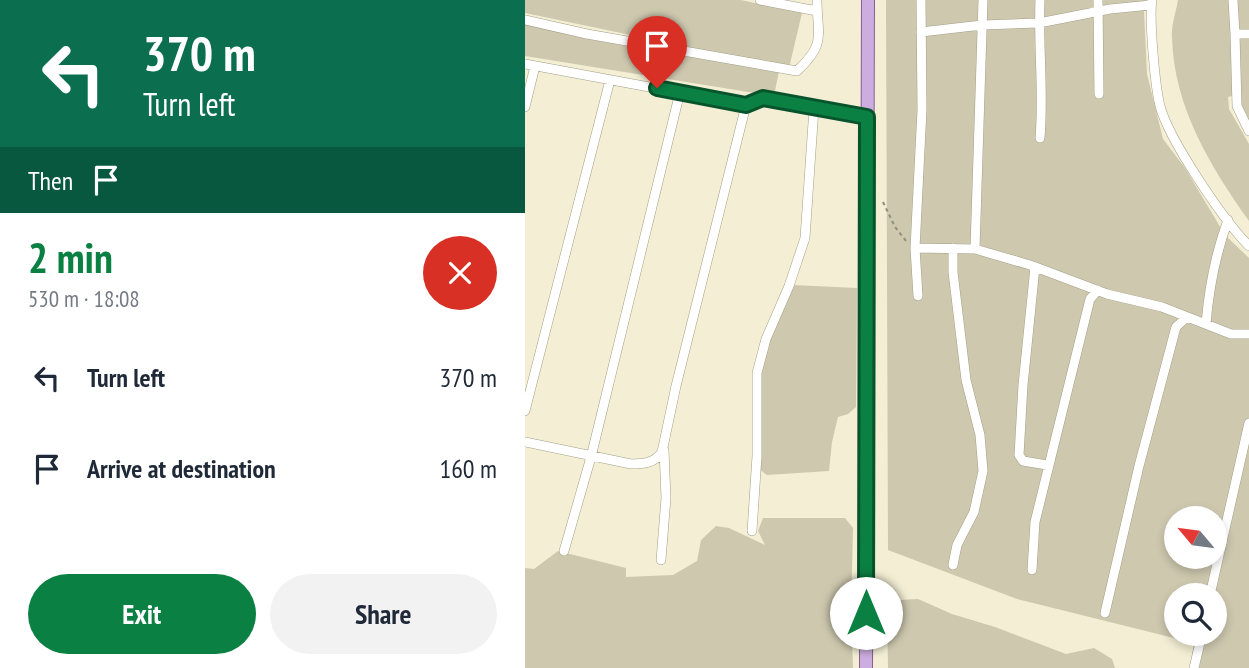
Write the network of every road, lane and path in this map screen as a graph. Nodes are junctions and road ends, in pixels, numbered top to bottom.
1 (760, 0) edge
2 (817, 0) edge
3 (868, 0) edge
4 (921, 0) edge
5 (983, 0) edge
6 (1040, 0) edge
7 (1097, 0) edge
8 (1233, 0) edge
9 (1152, 3) edge
10 (817, 11) junction
11 (1097, 12) junction
12 (525, 20) edge
13 (1039, 23) junction
14 (982, 25) junction
15 (921, 32) junction
16 (1235, 34) junction
17 (1249, 34) edge
18 (530, 65) edge
19 (610, 80) junction
20 (680, 92) junction
21 (1099, 94) dead end
22 (746, 105) junction
23 (525, 107) edge
24 (814, 108) junction
25 (867, 117) junction
26 (1249, 131) edge
27 (1040, 138) dead end
28 (883, 201) dead end
29 (1228, 220) junction
30 (1249, 246) edge
31 (915, 248) junction
32 (953, 248) junction
33 (975, 249) junction
34 (1035, 267) junction
35 (1098, 290) junction
36 (918, 296) dead end
37 (1187, 317) junction
38 (1206, 324) junction
39 (1249, 334) edge
40 (525, 411) edge
41 (1249, 423) edge
42 (664, 439) junction
43 (525, 442) edge
44 (591, 457) junction
45 (1048, 465) junction
46 (752, 531) dead end
47 (564, 551) dead end
48 (661, 560) dead end
49 (953, 565) dead end
50 (1032, 570) dead end
51 (1213, 583) edge
52 (1105, 612) dead end
53 (1200, 646) edge
54 (866, 668) edge
55 (1195, 668) edge

1 - 10 lane
2 - 10 lane
3 - 25 main road
4 - 15 lane
5 - 14 lane
6 - 13 lane
7 - 11 lane
8 - 16 lane
9 - 11 lane
9 - 29 lane
10 - 12 lane
11 - 13 lane
11 - 21 lane
13 - 14 lane
13 - 27 lane
14 - 15 lane
14 - 33 lane
15 - 31 lane
16 - 17 lane
16 - 26 lane
18 - 19 lane
18 - 23 lane
19 - 20 lane
19 - 40 lane
20 - 22 lane
20 - 44 lane
22 - 24 lane
22 - 42 lane
24 - 25 lane
24 - 46 lane
25 - 54 main road
28 - 31 path
29 - 30 lane
29 - 38 lane
31 - 32 lane
31 - 36 lane
32 - 33 lane
32 - 49 lane
33 - 34 lane
34 - 35 lane
34 - 45 lane
35 - 37 lane
35 - 45 lane
37 - 38 lane
37 - 52 lane
38 - 39 lane
41 - 51 lane
42 - 44 lane
42 - 48 lane
43 - 44 lane
44 - 47 lane
45 - 50 lane
53 - 55 lane

